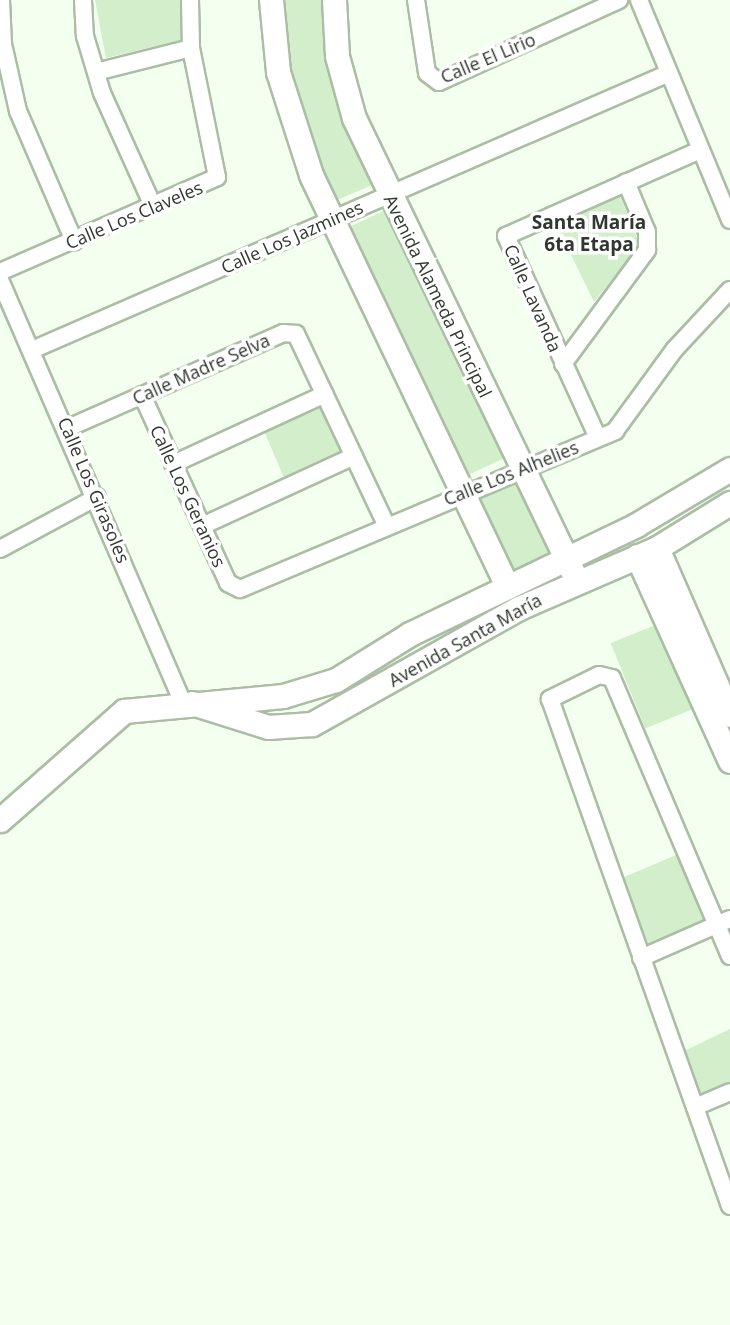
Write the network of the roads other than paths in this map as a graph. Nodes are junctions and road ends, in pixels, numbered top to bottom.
1 (1, 0) edge
2 (83, 0) edge
3 (190, 0) edge
4 (271, 0) edge
5 (334, 0) edge
6 (416, 0) edge
7 (619, 0) edge
8 (639, 0) edge
9 (191, 48) junction
10 (96, 72) junction
11 (667, 74) junction
12 (700, 150) junction
13 (626, 182) junction
14 (388, 195) junction
15 (153, 206) junction
16 (333, 219) junction
17 (730, 220) edge
18 (74, 240) junction
19 (0, 272) edge
20 (2, 287) edge
21 (730, 290) edge
22 (32, 350) junction
23 (563, 364) junction
24 (325, 394) junction
25 (142, 395) junction
26 (68, 428) junction
27 (598, 438) junction
28 (354, 456) junction
29 (173, 464) junction
30 (522, 467) junction
31 (730, 469) edge
32 (463, 492) junction
33 (97, 497) junction
34 (730, 503) edge
35 (386, 524) junction
36 (202, 526) junction
37 (0, 549) edge
38 (647, 552) junction
39 (564, 555) junction
40 (577, 581) junction
41 (506, 584) junction
42 (240, 589) joint
43 (188, 703) junction
44 (730, 715) edge
45 (730, 761) edge
46 (0, 820) edge
47 (723, 922) edge
48 (730, 956) edge
49 (642, 958) junction
50 (730, 1092) edge
51 (695, 1107) junction
52 (727, 1185) edge
53 (730, 1206) edge

1 - 18 street
2 - 10 street
3 - 9 street, Calle Los Claveles
4 - 16 street
5 - 14 street, Avenida Alameda Principal
6 - 7 street, Calle El Lirio
8 - 11 street
9 - 10 street
9 - 15 street, Calle Los Claveles
10 - 15 street
11 - 12 street
11 - 14 street, Calle Los Jazmines
12 - 13 street, Calle Lavanda
12 - 17 street
13 - 23 street
13 - 23 street, Calle Lavanda
14 - 16 street, Calle Los Jazmines
14 - 30 street, Avenida Alameda Principal
15 - 18 street, Calle Los Claveles
16 - 22 street, Calle Los Jazmines
16 - 32 street
18 - 19 street, Calle Los Claveles
20 - 22 street, Calle Los Girasoles
21 - 27 street, Calle Los Alhelies
22 - 26 street, Calle Los Girasoles
23 - 27 street, Calle Lavanda
24 - 25 street, Calle Madre Selva
24 - 28 street, Calle Madre Selva
24 - 29 street
25 - 26 street, Calle Madre Selva
25 - 29 street, Calle Los Geranios
26 - 33 street, Calle Los Girasoles
27 - 30 street, Calle Los Alhelies
28 - 35 street, Calle Madre Selva
28 - 36 street
29 - 36 street, Calle Los Geranios
30 - 32 street, Calle Los Alhelies
30 - 39 street, Avenida Alameda Principal
31 - 39 street, Avenida Santa María
32 - 35 street, Calle Los Alhelies
32 - 41 street
33 - 37 street
33 - 43 street, Calle Los Girasoles
34 - 38 street, Avenida Santa María
35 - 42 street, Calle Los Alhelies
36 - 42 street, Calle Los Geranios
38 - 40 street, Avenida Santa María
38 - 44 street
38 - 45 street
39 - 40 street, Avenida Alameda Principal
39 - 41 street, Avenida Santa María
40 - 43 street, Avenida Santa María
41 - 43 street, Avenida Santa María
43 - 46 street, Avenida Santa María
47 - 48 street
47 - 49 street
47 - 49 street
49 - 51 street
50 - 51 street
51 - 52 street
52 - 53 street

